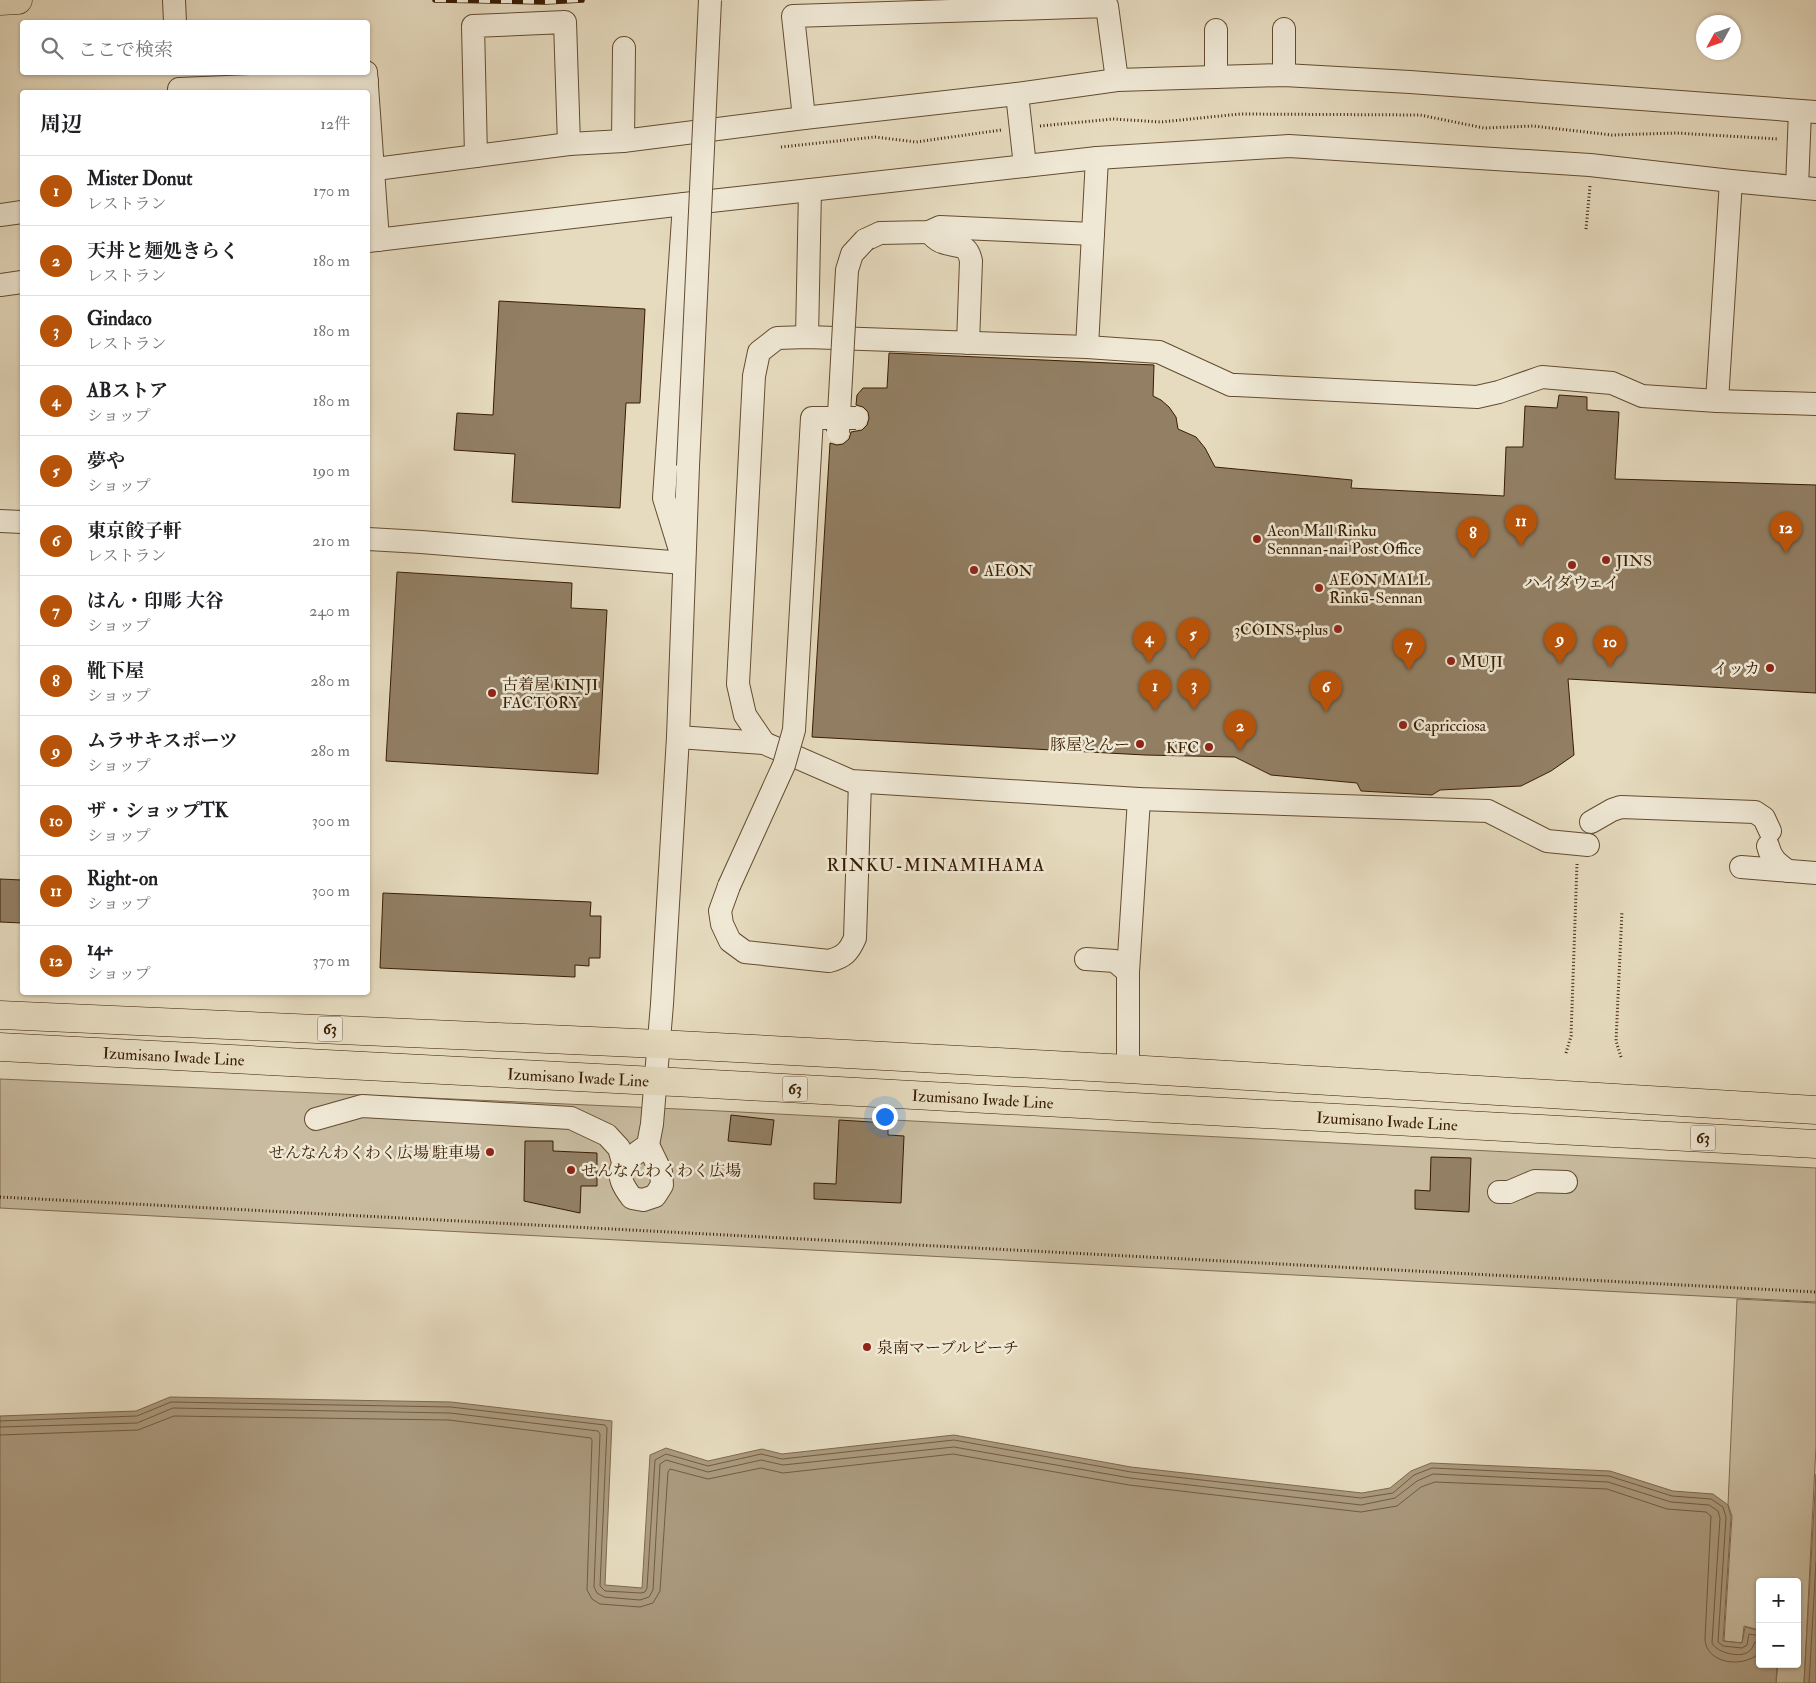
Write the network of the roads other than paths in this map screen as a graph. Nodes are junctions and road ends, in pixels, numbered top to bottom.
1 (18, 0) edge
2 (174, 0) edge
3 (710, 0) edge
4 (0, 1) edge
5 (175, 20) edge
6 (1284, 29) dead end
7 (1216, 30) dead end
8 (624, 48) dead end
9 (1284, 75) junction
10 (367, 77) edge
11 (1216, 77) junction
12 (1117, 80) junction
13 (179, 85) edge
14 (367, 90) edge
15 (1017, 94) junction
16 (1808, 111) edge
17 (804, 118) junction
18 (623, 141) junction
19 (569, 144) junction
20 (476, 156) junction
21 (1097, 158) junction
22 (1025, 166) junction
23 (370, 170) edge
24 (1731, 181) junction
25 (1807, 188) edge
26 (810, 190) junction
27 (684, 204) junction
28 (20, 212) edge
29 (0, 215) edge
30 (929, 232) junction
31 (1093, 234) junction
32 (373, 241) edge
33 (20, 282) edge
34 (0, 285) edge
35 (807, 337) junction
36 (968, 343) junction
37 (1088, 347) junction
38 (1717, 401) junction
39 (1816, 404) edge
40 (856, 418) dead end
41 (838, 432) dead end
42 (0, 521) edge
43 (20, 522) edge
44 (370, 539) edge
45 (684, 563) junction
46 (678, 737) junction
47 (764, 743) junction
48 (860, 782) junction
49 (1139, 799) junction
50 (1591, 822) dead end
51 (1583, 853) road end
52 (1741, 868) dead end
53 (1788, 871) junction
54 (1816, 873) edge
55 (1086, 959) dead end
56 (1128, 972) junction
57 (0, 1015) edge
58 (659, 1044) junction
59 (0, 1047) edge
60 (1128, 1069) junction
61 (654, 1081) junction
62 (1816, 1110) edge
63 (316, 1118) dead end
64 (648, 1144) junction
65 (1816, 1144) edge
66 (623, 1162) junction
67 (1566, 1186) dead end
68 (1500, 1198) dead end

1 - 4 main road
2 - 5 street
3 - 45 street, bridge
6 - 9 street
7 - 11 street
8 - 18 street
9 - 11 street
9 - 16 street
10 - 13 street
10 - 14 street
11 - 12 street
12 - 15 street
12 - 17 street
15 - 17 street
15 - 22 street
16 - 25 street
17 - 18 street
18 - 19 street
19 - 20 street
19 - 20 street
20 - 23 street
21 - 22 street
21 - 24 street
21 - 31 street
22 - 26 street
23 - 32 street
24 - 25 street
24 - 38 street
26 - 27 street
26 - 35 street
27 - 32 street
27 - 45 street
28 - 29 street
30 - 31 street
30 - 36 street
30 - 41 street, bridge
31 - 37 street
33 - 34 street
35 - 36 street
35 - 47 street
36 - 37 street
37 - 38 street
38 - 39 street
40 - 48 street, bridge
42 - 43 street
44 - 45 street
45 - 46 street
46 - 47 street
46 - 58 street
47 - 48 street
48 - 49 street
49 - 51 street
49 - 56 street
50 - 53 street
52 - 53 street
53 - 54 street
55 - 56 street
56 - 60 street
57 - 58 main road, Izumisano Iwade Line / 63
58 - 60 main road, Izumisano Iwade Line / 63
58 - 61 street
59 - 61 main road, Izumisano Iwade Line / 63
60 - 62 main road, Izumisano Iwade Line / 63
61 - 64 street
61 - 65 main road, Izumisano Iwade Line / 63
63 - 66 street
64 - 66 street
64 - 66 street
67 - 68 street

